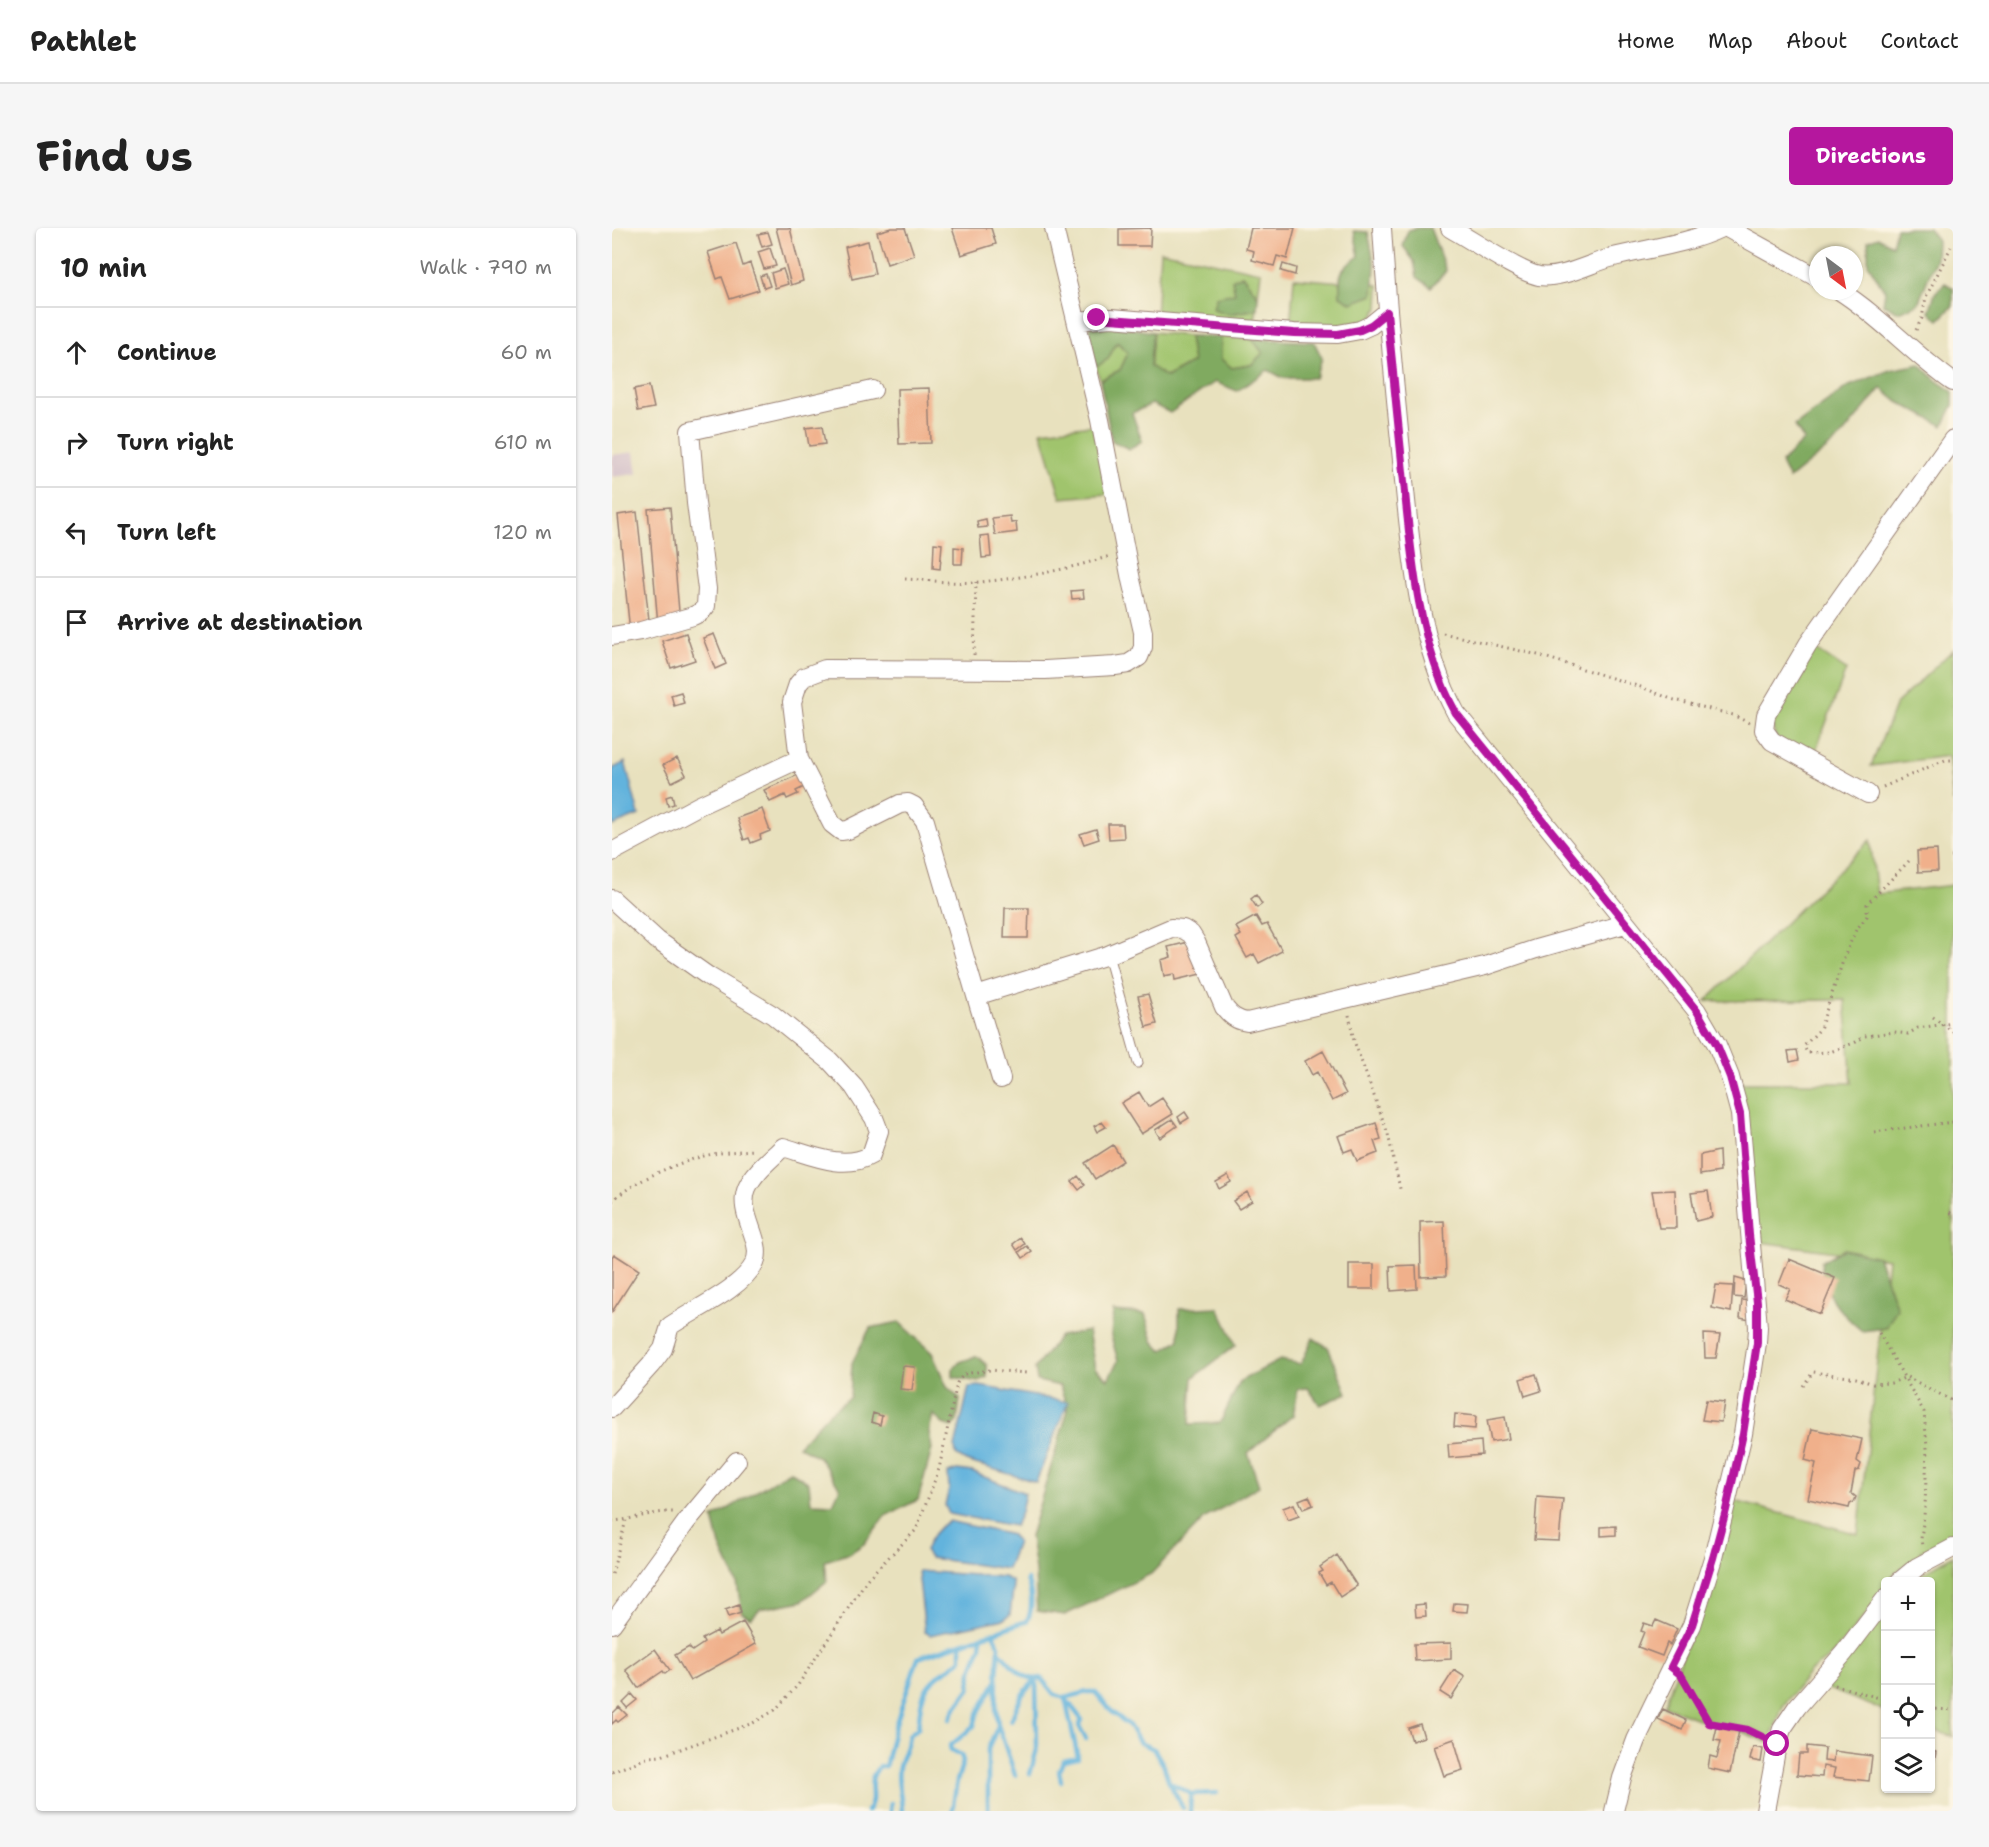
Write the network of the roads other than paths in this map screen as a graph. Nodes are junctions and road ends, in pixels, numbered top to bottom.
1 (1054, 228) edge
2 (1382, 228) edge
3 (1450, 228) edge
4 (1721, 228) edge
5 (1727, 228) edge
6 (1809, 273) edge
7 (1855, 300) edge
8 (1387, 312) junction
9 (1077, 321) junction
10 (1953, 382) edge
11 (873, 390) dead end
12 (1953, 440) edge
13 (612, 636) edge
14 (799, 759) junction
15 (1868, 794) road end
16 (612, 852) edge
17 (612, 899) edge
18 (1625, 924) junction
19 (1108, 955) junction
20 (976, 996) junction
21 (1138, 1063) dead end
22 (1001, 1079) dead end
23 (612, 1408) edge
24 (737, 1461) dead end
25 (1953, 1548) edge
26 (1905, 1577) edge
27 (1881, 1604) edge
28 (612, 1624) edge
29 (1614, 1811) edge
30 (1765, 1811) edge

1 - 9 street
2 - 8 street
3 - 4 street
5 - 6 street
7 - 10 street
8 - 9 street
8 - 18 street
9 - 14 street
11 - 13 street
12 - 15 street
14 - 16 street
14 - 20 street
17 - 23 street
18 - 19 street
18 - 29 street
19 - 20 street
19 - 21 lane
20 - 22 street
24 - 28 street
25 - 26 street
27 - 30 street

